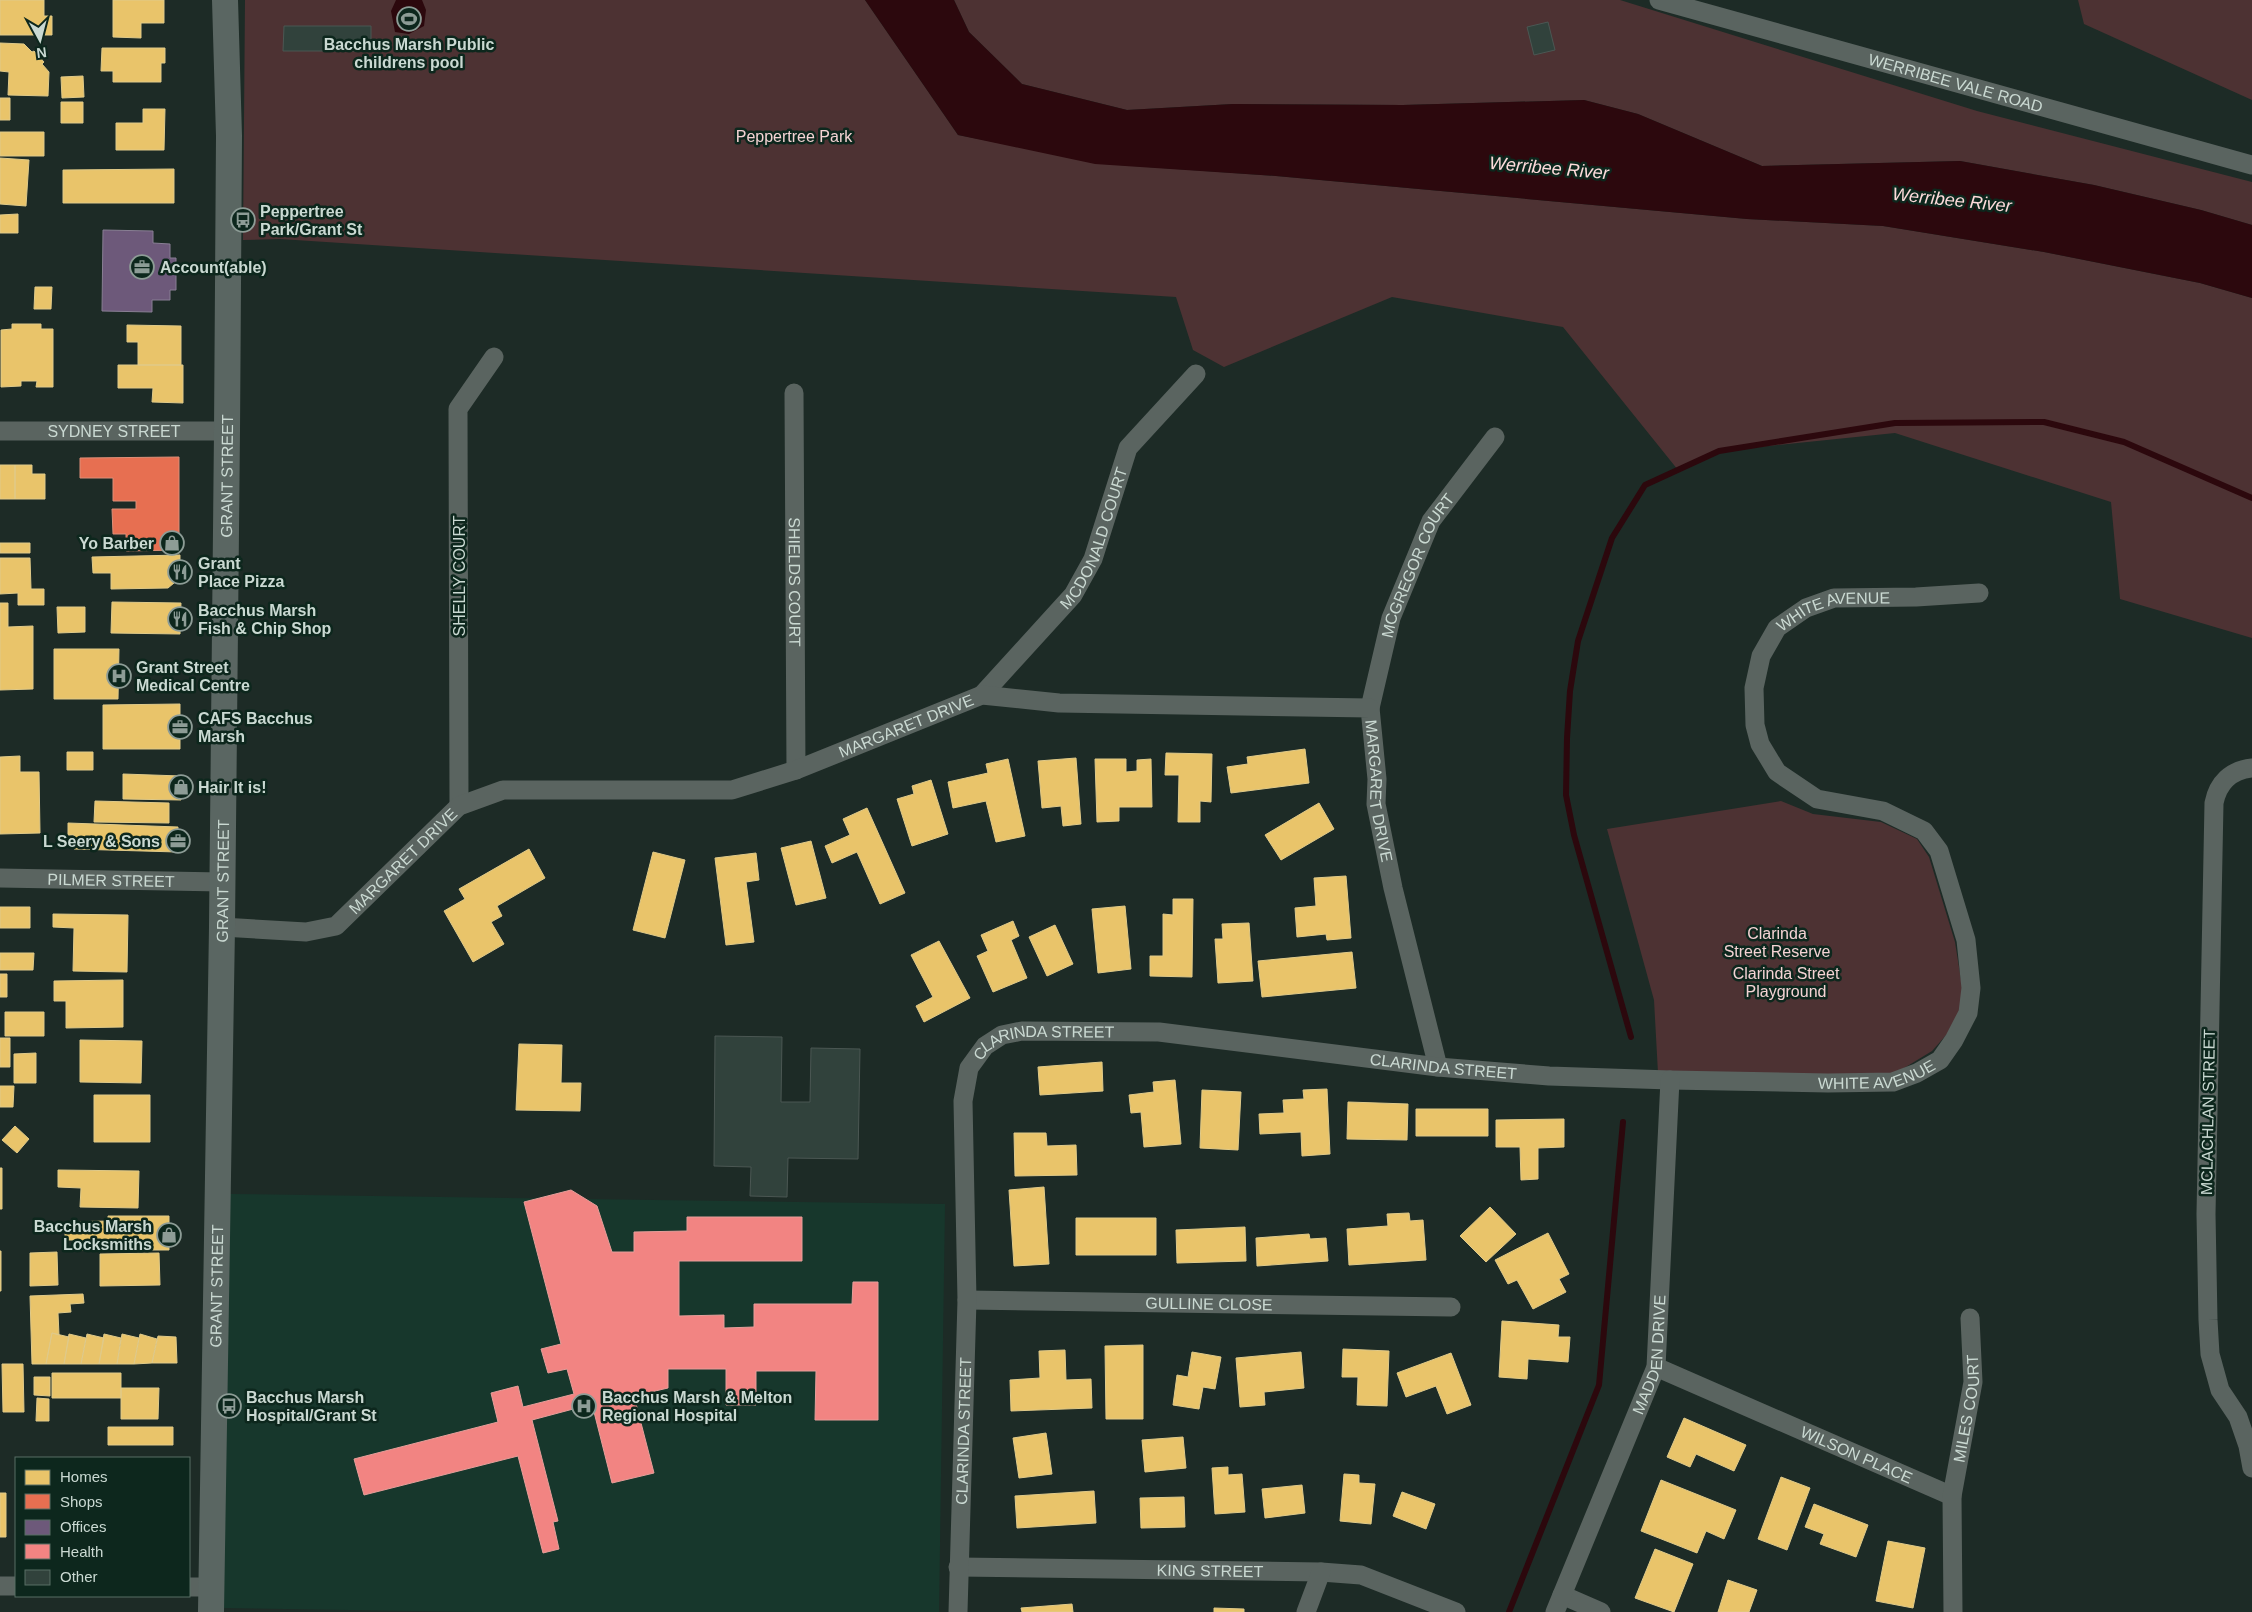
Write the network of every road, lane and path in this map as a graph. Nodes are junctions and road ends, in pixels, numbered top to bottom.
1 (225, 0) edge
2 (1659, 0) edge
3 (2252, 165) edge
4 (494, 357) dead end
5 (1196, 374) dead end
6 (794, 392) dead end
7 (0, 430) edge
8 (227, 432) junction
9 (1495, 437) dead end
10 (1979, 593) dead end
11 (982, 696) junction
12 (1370, 708) junction
13 (2252, 768) edge
14 (796, 770) junction
15 (459, 806) junction
16 (0, 878) edge
17 (222, 882) junction
18 (222, 927) junction
19 (1438, 1067) junction
20 (1670, 1080) junction
21 (967, 1300) junction
22 (1450, 1306) dead end
23 (1970, 1318) dead end
24 (1656, 1367) junction
25 (2247, 1426) edge
26 (2252, 1468) edge
27 (1952, 1496) junction
28 (958, 1567) junction
29 (1322, 1572) junction
30 (0, 1586) edge
31 (15, 1586) edge
32 (200, 1587) edge
33 (1562, 1594) junction
34 (211, 1612) edge
35 (958, 1612) edge
36 (1306, 1612) edge
37 (1456, 1612) edge
38 (1555, 1612) edge
39 (1601, 1612) edge
40 (1953, 1612) edge

1 - 8 main road, GRANT STREET
2 - 3 street, WERRIBEE VALE ROAD
4 - 15 street, SHELLY COURT
5 - 11 street, MCDONALD COURT
6 - 14 street, SHIELDS COURT
7 - 8 street, SYDNEY STREET
8 - 17 main road, GRANT STREET
9 - 12 street, MCGREGOR COURT
10 - 20 street, WHITE AVENUE
11 - 12 street, MARGARET DRIVE
11 - 14 street, MARGARET DRIVE
12 - 19 street, MARGARET DRIVE
13 - 25 street, MCLACHLAN STREET
14 - 15 street, MARGARET DRIVE
15 - 18 street, MARGARET DRIVE
16 - 17 street, PILMER STREET
17 - 18 main road, GRANT STREET
18 - 32 main road, GRANT STREET
19 - 20 street, CLARINDA STREET
19 - 21 street, CLARINDA STREET
20 - 24 street, MADDEN DRIVE
21 - 22 street, GULLINE CLOSE
21 - 28 street, CLARINDA STREET
23 - 27 street, MILES COURT
24 - 27 street, WILSON PLACE
24 - 33 street, MADDEN DRIVE
25 - 26 street, MCLACHLAN STREET
27 - 40 street
28 - 29 street, KING STREET
28 - 35 street, CLARINDA STREET
29 - 36 street
29 - 37 street, KING STREET
30 - 31 street
32 - 34 main road, GRANT STREET
33 - 38 street, MADDEN DRIVE
33 - 39 street

